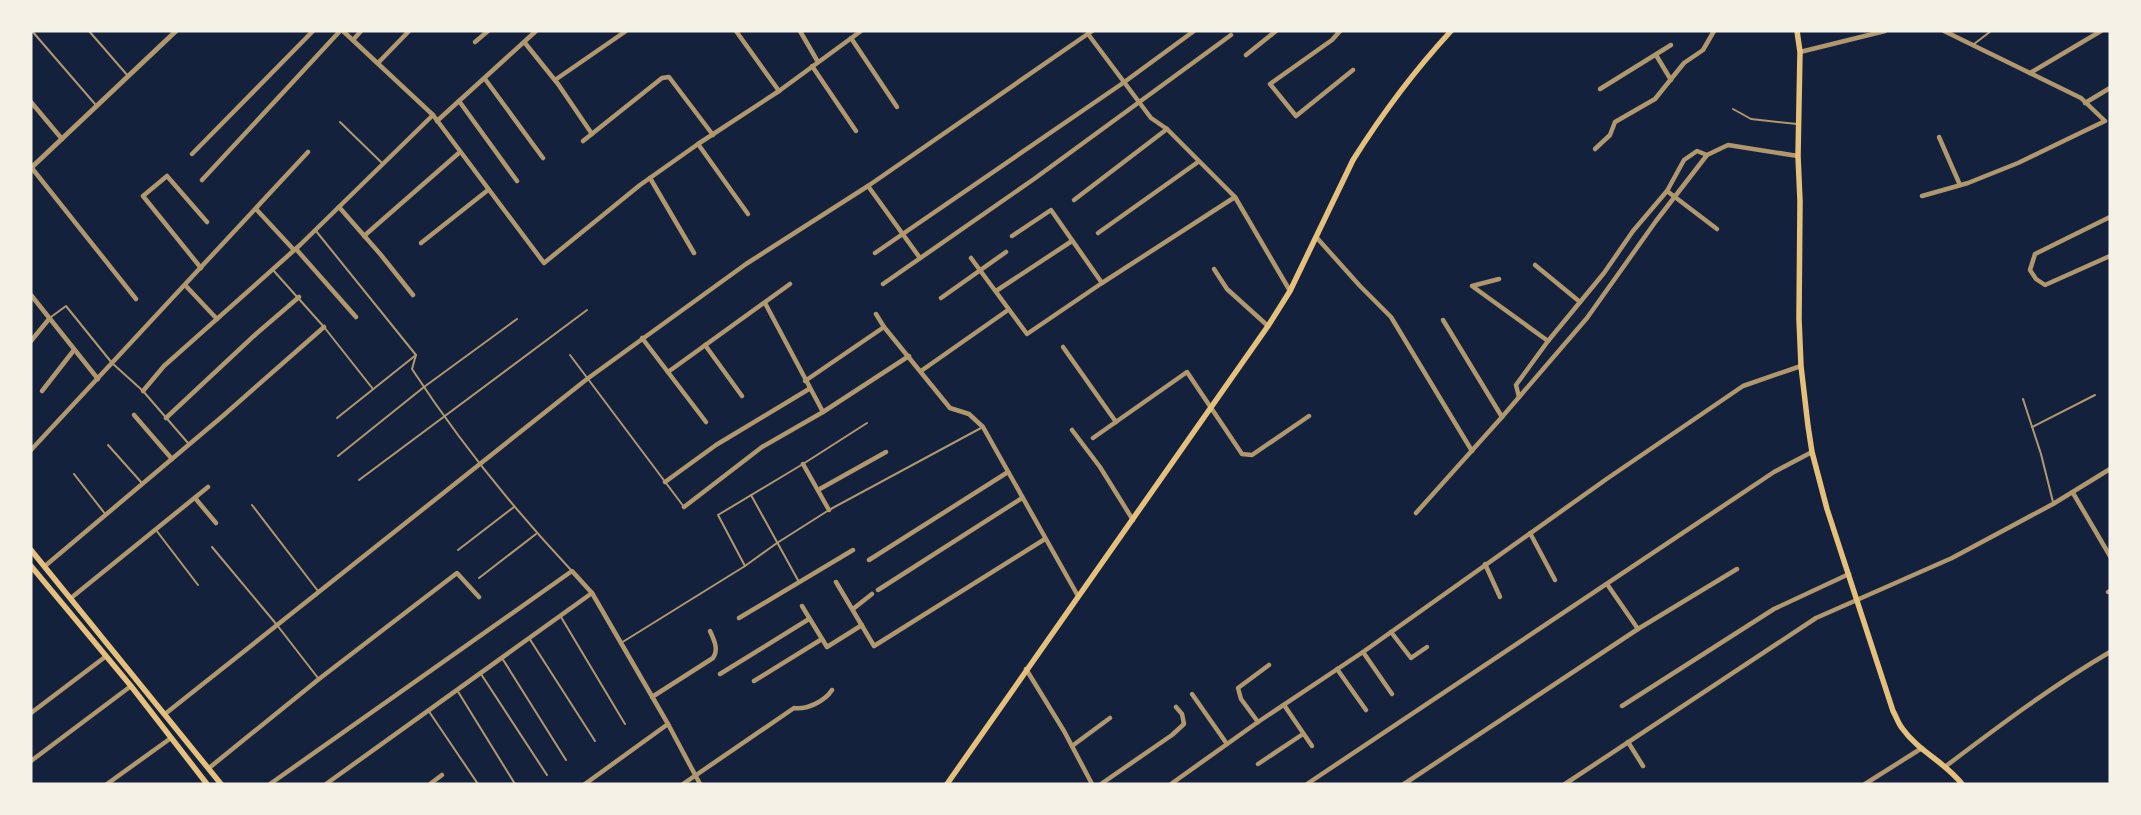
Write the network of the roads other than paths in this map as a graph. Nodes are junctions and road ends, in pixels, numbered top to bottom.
1 (32, 31) edge
2 (89, 31) edge
3 (176, 31) edge
4 (313, 31) edge
5 (342, 31) edge
6 (361, 31) edge
7 (409, 31) edge
8 (488, 31) edge
9 (536, 31) edge
10 (626, 31) edge
11 (736, 31) edge
12 (800, 31) edge
13 (861, 31) edge
14 (1194, 31) edge
15 (1276, 31) edge
16 (1340, 31) edge
17 (1451, 31) edge
18 (1714, 31) edge
19 (1797, 31) edge
20 (1885, 31) edge
21 (1944, 31) edge
22 (1992, 31) edge
23 (2101, 31) edge
24 (1090, 32) edge
25 (1877, 32) edge
26 (853, 35) edge
27 (1231, 35) dead end
28 (353, 40) junction
29 (475, 42) dead end
30 (525, 43) junction
31 (1671, 45) dead end
32 (1972, 46) junction
33 (1800, 52) junction
34 (1246, 55) dead end
35 (1656, 55) junction
36 (818, 62) junction
37 (378, 63) junction
38 (812, 66) junction
39 (1353, 70) dead end
40 (2030, 73) junction
41 (128, 76) junction
42 (484, 79) junction
43 (555, 80) junction
44 (1671, 80) junction
45 (1123, 83) junction
46 (2110, 88) edge
47 (1600, 89) dead end
48 (779, 91) junction
49 (31, 102) edge
50 (459, 102) junction
51 (1137, 102) junction
52 (2085, 103) junction
53 (96, 106) junction
54 (897, 107) dead end
55 (1732, 109) dead end
56 (433, 115) junction
57 (437, 121) junction
58 (340, 122) dead end
59 (1799, 124) junction
60 (1167, 129) junction
61 (856, 131) dead end
62 (592, 134) junction
63 (713, 135) junction
64 (1939, 137) dead end
65 (62, 139) junction
66 (583, 141) dead end
67 (698, 144) junction
68 (1595, 149) dead end
69 (308, 152) dead end
70 (460, 152) junction
71 (192, 154) dead end
72 (1707, 154) junction
73 (1798, 156) junction
74 (543, 158) dead end
75 (1198, 162) junction
76 (382, 164) junction
77 (31, 167) edge
78 (650, 178) junction
79 (202, 180) dead end
80 (517, 181) dead end
81 (1960, 185) junction
82 (868, 186) junction
83 (488, 190) junction
84 (1667, 191) junction
85 (1674, 196) junction
86 (1922, 196) dead end
87 (1235, 197) junction
88 (1074, 200) dead end
89 (339, 207) junction
90 (256, 209) junction
91 (748, 214) dead end
92 (2110, 217) edge
93 (207, 222) dead end
94 (315, 229) junction
95 (1717, 229) dead end
96 (1098, 233) dead end
97 (903, 234) junction
98 (364, 236) junction
99 (1012, 236) dead end
100 (1317, 238) junction
101 (1072, 241) junction
102 (422, 243) dead end
103 (295, 250) junction
104 (1006, 252) dead end
105 (694, 253) dead end
106 (875, 253) dead end
107 (2110, 256) edge
108 (920, 258) junction
109 (971, 258) dead end
110 (1535, 266) dead end
111 (201, 268) junction
112 (1214, 269) dead end
113 (273, 270) junction
114 (980, 271) junction
115 (1499, 279) dead end
116 (1102, 283) junction
117 (790, 284) dead end
118 (883, 284) dead end
119 (185, 285) junction
120 (996, 291) junction
121 (1290, 291) junction
122 (31, 295) edge
123 (413, 295) dead end
124 (299, 297) junction
125 (941, 298) dead end
126 (136, 299) dead end
127 (1580, 302) junction
128 (765, 303) junction
129 (587, 310) dead end
130 (1008, 310) junction
131 (876, 314) dead end
132 (356, 317) dead end
133 (49, 319) junction
134 (217, 319) junction
135 (517, 319) dead end
136 (1443, 320) dead end
137 (324, 326) junction
138 (1268, 326) junction
139 (884, 327) junction
140 (642, 338) junction
141 (31, 341) edge
142 (1548, 341) junction
143 (705, 345) junction
144 (1063, 347) dead end
145 (74, 350) junction
146 (416, 355) junction
147 (570, 355) dead end
148 (909, 356) junction
149 (112, 363) junction
150 (1801, 366) junction
151 (921, 371) junction
152 (668, 372) junction
153 (98, 379) junction
154 (587, 379) junction
155 (805, 381) junction
156 (424, 387) junction
157 (373, 389) junction
158 (809, 389) junction
159 (42, 391) dead end
160 (143, 391) junction
161 (2095, 395) dead end
162 (742, 396) dead end
163 (1519, 397) junction
164 (2023, 399) dead end
165 (1212, 407) junction
166 (823, 412) junction
167 (134, 415) dead end
168 (1309, 416) dead end
169 (445, 417) junction
170 (1502, 417) junction
171 (166, 418) junction
172 (337, 418) dead end
173 (706, 422) dead end
174 (1116, 422) junction
175 (867, 423) dead end
176 (983, 427) junction
177 (2032, 427) junction
178 (1072, 430) dead end
179 (1093, 438) dead end
180 (108, 445) dead end
181 (190, 445) junction
182 (31, 450) edge
183 (1472, 451) junction
184 (886, 452) dead end
185 (1812, 452) junction
186 (338, 456) dead end
187 (172, 459) junction
188 (480, 464) junction
189 (803, 464) junction
190 (2110, 469) edge
191 (1008, 472) junction
192 (74, 474) dead end
193 (359, 480) dead end
194 (665, 482) junction
195 (142, 484) junction
196 (208, 487) dead end
197 (818, 490) junction
198 (2073, 493) junction
199 (751, 495) junction
200 (195, 498) junction
201 (1022, 498) junction
202 (2054, 504) junction
203 (252, 505) dead end
204 (514, 507) junction
205 (684, 507) joint
206 (829, 510) junction
207 (1416, 513) dead end
208 (106, 515) junction
209 (1133, 520) junction
210 (216, 523) dead end
211 (156, 530) junction
212 (1530, 533) junction
213 (536, 534) junction
214 (1045, 539) junction
215 (777, 543) junction
216 (212, 547) dead end
217 (31, 550) edge
218 (458, 550) dead end
219 (853, 550) dead end
220 (2110, 556) edge
221 (869, 560) dead end
222 (1485, 564) junction
223 (31, 566) edge
224 (45, 566) junction
225 (745, 566) junction
226 (1737, 569) dead end
227 (572, 571) junction
228 (1849, 574) junction
229 (479, 578) dead end
230 (1555, 580) dead end
231 (799, 582) junction
232 (836, 582) dead end
233 (1607, 584) junction
234 (198, 585) dead end
235 (878, 590) joint
236 (319, 592) junction
237 (592, 593) junction
238 (872, 594) joint
239 (1078, 596) junction
240 (1500, 596) dead end
241 (479, 597) dead end
242 (71, 598) junction
243 (1857, 598) junction
244 (802, 606) dead end
245 (853, 609) junction
246 (561, 617) junction
247 (739, 618) dead end
248 (809, 619) junction
249 (277, 625) junction
250 (862, 625) junction
251 (1638, 629) junction
252 (710, 631) dead end
253 (1391, 632) junction
254 (529, 638) junction
255 (822, 639) junction
256 (621, 643) junction
257 (1427, 647) dead end
258 (114, 651) junction
259 (1363, 652) junction
260 (2110, 652) edge
261 (105, 657) junction
262 (502, 658) junction
263 (1269, 665) dead end
264 (1026, 669) junction
265 (1337, 669) junction
266 (480, 674) junction
267 (720, 674) dead end
268 (319, 679) junction
269 (754, 681) dead end
270 (131, 686) junction
271 (457, 690) junction
272 (832, 690) dead end
273 (1192, 694) dead end
274 (1392, 694) dead end
275 (652, 696) junction
276 (1284, 705) junction
277 (1622, 706) dead end
278 (1176, 707) dead end
279 (428, 710) junction
280 (1366, 710) dead end
281 (31, 714) edge
282 (165, 714) junction
283 (1110, 718) dead end
284 (1258, 722) junction
285 (625, 724) dead end
286 (668, 724) junction
287 (1304, 734) junction
288 (171, 738) junction
289 (595, 741) dead end
290 (1628, 742) junction
291 (1227, 744) junction
292 (1072, 746) junction
293 (1312, 746) dead end
294 (1922, 748) junction
295 (566, 760) dead end
296 (31, 761) edge
297 (1258, 764) dead end
298 (1643, 766) dead end
299 (1946, 766) junction
300 (209, 768) junction
301 (442, 775) dead end
302 (546, 775) dead end
303 (695, 776) junction
304 (107, 784) edge
305 (208, 784) edge
306 (221, 784) edge
307 (270, 784) edge
308 (326, 784) edge
309 (430, 784) edge
310 (478, 784) edge
311 (514, 784) edge
312 (585, 784) edge
313 (683, 784) edge
314 (700, 784) edge
315 (947, 784) edge
316 (1092, 784) edge
317 (1101, 784) edge
318 (1171, 784) edge
319 (1307, 784) edge
320 (1404, 784) edge
321 (1565, 784) edge
322 (1864, 784) edge
323 (1962, 784) edge

1 - 53 lane
2 - 41 lane
3 - 41 street
4 - 71 street
5 - 28 street
5 - 79 street
6 - 28 street
7 - 37 street
8 - 29 street
9 - 30 street
10 - 43 street
11 - 48 street
12 - 36 street
13 - 26 street
14 - 45 street
15 - 34 street
16 - 39 street
17 - 100 main road
18 - 44 street
19 - 33 main road
20 - 25 street
21 - 32 street
22 - 32 lane
23 - 40 street
24 - 45 street
24 - 82 street
25 - 33 street
26 - 36 street
26 - 54 street
27 - 51 street
28 - 37 street
30 - 42 street
30 - 43 street
31 - 35 street
32 - 40 street
33 - 59 main road
35 - 44 street
35 - 47 street
36 - 38 street
37 - 56 street
38 - 48 street
38 - 61 street
40 - 52 street
41 - 53 street
42 - 50 street
42 - 74 street
43 - 62 street
44 - 68 street
45 - 51 street
45 - 97 street
46 - 52 street
48 - 63 street
49 - 65 street
50 - 57 street
50 - 80 street
51 - 60 street
51 - 108 street
52 - 81 street
53 - 65 street
55 - 59 lane
56 - 57 street
56 - 76 street
57 - 70 street
58 - 76 lane
59 - 73 main road
60 - 75 street
60 - 88 street
62 - 63 street
62 - 66 street
63 - 67 street
64 - 81 street
65 - 77 street
67 - 78 street
67 - 91 street
69 - 90 street
70 - 83 street
70 - 98 street
72 - 73 street
72 - 84 street
72 - 85 street
73 - 150 main road
75 - 87 street
75 - 96 street
76 - 89 street
77 - 126 street
78 - 83 street
78 - 105 street
81 - 86 street
82 - 97 street
82 - 140 street
83 - 102 street
84 - 85 street
84 - 127 street
85 - 95 street
85 - 163 street
87 - 116 street
87 - 121 street
89 - 94 street
89 - 98 street
90 - 103 street
90 - 111 street
92 - 107 street
93 - 111 street
94 - 103 street
94 - 146 lane
97 - 106 street
97 - 108 street
98 - 123 street
99 - 101 street
100 - 121 main road
100 - 183 street
101 - 116 street
101 - 120 street
103 - 113 street
103 - 132 street
104 - 114 street
108 - 118 street
109 - 114 street
110 - 127 street
111 - 119 street
112 - 138 street
113 - 124 lane
113 - 134 street
114 - 120 street
114 - 125 street
115 - 142 street
116 - 130 street
117 - 128 street
119 - 134 street
119 - 149 street
120 - 130 street
121 - 138 main road
122 - 133 street
124 - 137 lane
124 - 171 street
127 - 142 street
128 - 143 street
128 - 155 street
129 - 169 lane
130 - 151 street
131 - 139 street
133 - 141 street
133 - 145 street
133 - 149 lane
134 - 160 street
135 - 156 lane
136 - 170 street
137 - 157 lane
137 - 181 street
138 - 165 main road
139 - 148 street
139 - 155 street
140 - 152 street
140 - 154 street
142 - 163 street
143 - 152 street
143 - 162 street
144 - 174 street
145 - 153 street
145 - 159 street
146 - 156 lane
146 - 157 lane
147 - 154 lane
148 - 151 street
148 - 166 street
149 - 153 street
149 - 160 lane
150 - 185 main road
150 - 212 street
151 - 176 street
152 - 173 street
153 - 182 street
154 - 188 street
154 - 194 lane
155 - 158 street
156 - 169 lane
156 - 186 lane
157 - 172 lane
158 - 166 street
158 - 194 street
160 - 171 lane
161 - 177 lane
163 - 170 street
164 - 177 lane
165 - 168 street
165 - 174 street
165 - 209 main road
166 - 205 street
167 - 187 street
169 - 188 lane
169 - 193 lane
170 - 183 street
171 - 181 lane
174 - 179 street
175 - 189 lane
176 - 191 street
176 - 206 lane
177 - 202 lane
178 - 209 street
180 - 195 lane
181 - 187 street
183 - 207 street
184 - 197 street
185 - 228 main road
185 - 233 street
187 - 195 street
188 - 204 lane
188 - 236 street
189 - 197 street
189 - 199 lane
190 - 198 street
191 - 201 street
191 - 221 street
192 - 208 lane
194 - 205 lane
195 - 208 street
196 - 200 street
197 - 206 street
198 - 202 street
198 - 220 street
199 - 215 lane
199 - 225 lane
200 - 210 street
200 - 211 street
201 - 214 street
201 - 235 street
202 - 243 street
203 - 236 lane
204 - 213 lane
204 - 218 lane
206 - 215 lane
208 - 224 street
209 - 239 main road
211 - 234 lane
211 - 242 street
212 - 222 street
212 - 230 street
213 - 227 lane
213 - 229 lane
214 - 239 street
214 - 250 street
215 - 225 lane
215 - 231 lane
216 - 249 lane
217 - 224 main road
219 - 231 street
222 - 240 street
222 - 253 street
223 - 261 main road
224 - 242 main road
225 - 256 lane
226 - 251 street
227 - 237 street
227 - 307 street
228 - 243 main road
228 - 277 street
231 - 247 street
232 - 245 street
233 - 251 street
233 - 319 street
235 - 238 lane
236 - 249 street
237 - 246 street
237 - 256 street
238 - 245 street
239 - 264 main road
241 - 268 street
242 - 258 main road
243 - 290 street
243 - 294 main road
244 - 248 street
245 - 250 street
246 - 254 street
246 - 285 lane
248 - 255 street
248 - 267 street
249 - 268 lane
249 - 282 street
250 - 255 street
251 - 320 street
252 - 275 street
253 - 257 street
253 - 259 street
254 - 262 street
254 - 289 lane
255 - 269 street
256 - 275 street
258 - 261 main road
258 - 282 main road
259 - 265 street
259 - 274 street
260 - 299 street
261 - 270 main road
261 - 281 street
262 - 266 street
262 - 295 lane
263 - 284 street
264 - 292 street
264 - 315 main road
265 - 276 street
265 - 280 street
266 - 271 street
266 - 302 lane
268 - 300 street
270 - 288 main road
270 - 296 street
271 - 279 street
271 - 311 lane
272 - 303 street
273 - 291 street
275 - 286 street
276 - 284 street
276 - 287 street
278 - 317 street
279 - 308 street
279 - 310 lane
282 - 300 main road
283 - 292 street
284 - 291 street
286 - 303 street
286 - 312 street
287 - 293 street
287 - 297 street
288 - 304 street
288 - 305 main road
290 - 298 street
290 - 321 street
291 - 318 street
292 - 316 street
294 - 299 main road
294 - 322 street
299 - 323 main road
300 - 306 main road
301 - 309 street
303 - 313 street
303 - 314 street

